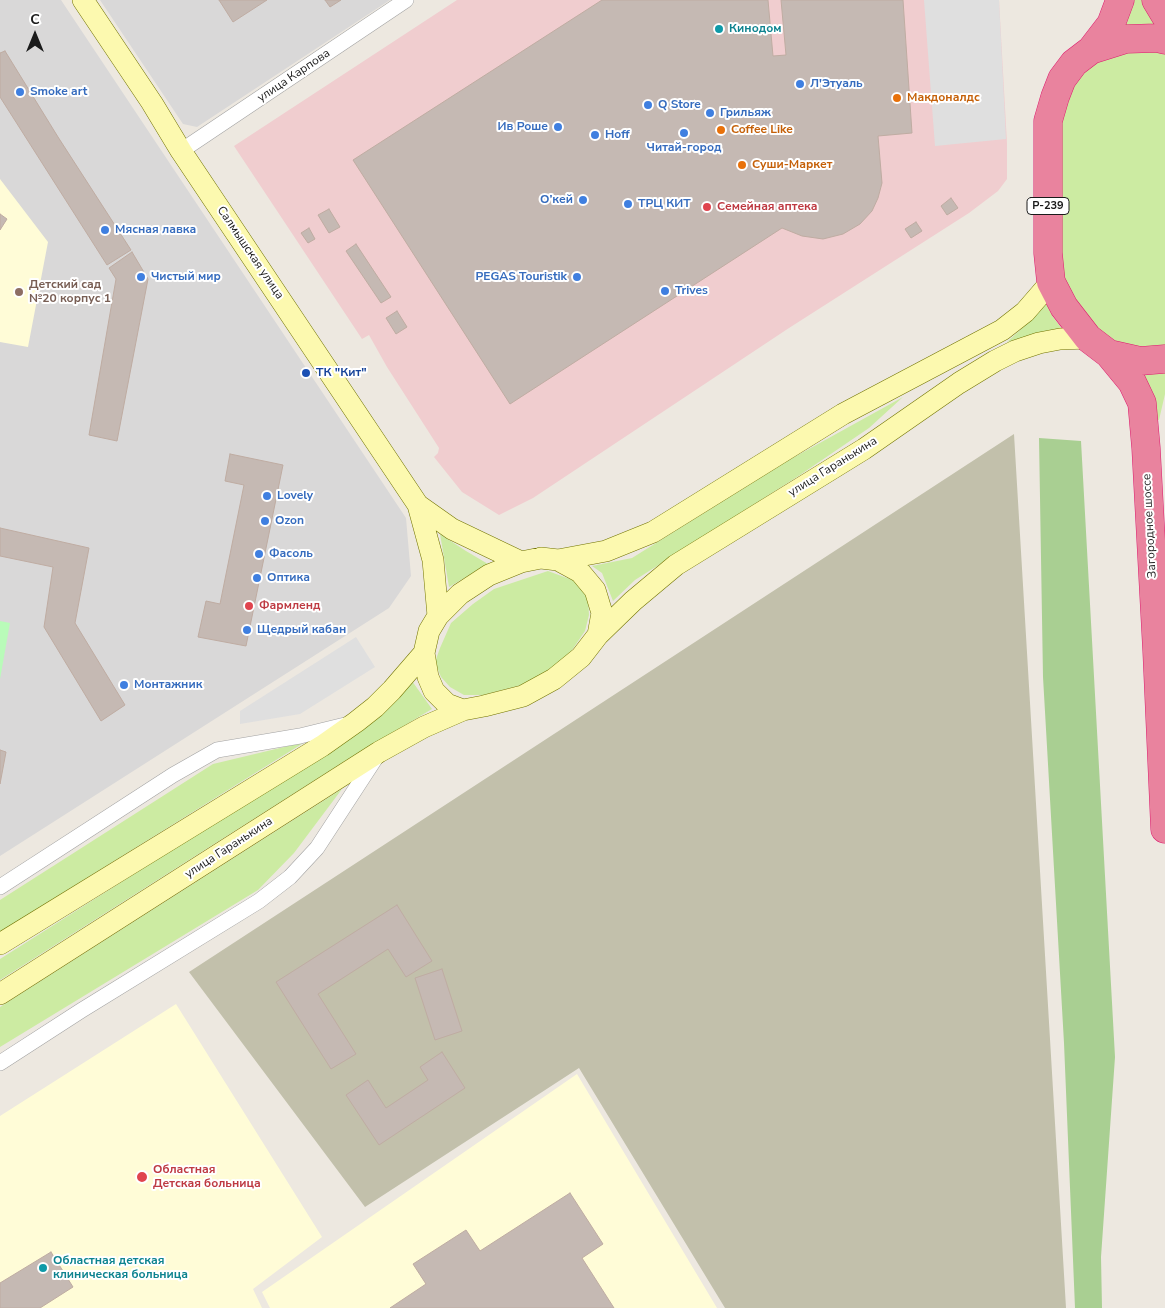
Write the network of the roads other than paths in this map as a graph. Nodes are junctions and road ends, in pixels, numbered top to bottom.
1 (83, 0) edge
2 (406, 0) edge
3 (1120, 0) edge
4 (1156, 0) edge
5 (1165, 15) edge
6 (1165, 40) edge
7 (1092, 50) junction
8 (182, 151) junction
9 (1051, 282) junction
10 (1099, 346) junction
11 (1165, 359) edge
12 (418, 505) junction
13 (558, 560) junction
14 (521, 562) junction
15 (438, 616) junction
16 (598, 635) junction
17 (424, 653) junction
18 (463, 710) junction
19 (356, 722) junction
20 (379, 752) junction
21 (1165, 829) edge
22 (0, 888) edge
23 (0, 944) edge
24 (0, 994) edge
25 (0, 1063) edge

1 - 8 main road, Салмышская улица
2 - 8 street, улица Карпова
3 - 7 highway, Загородное шоссе / Р-239
4 - 5 highway
6 - 7 highway, Загородное шоссе / Р-239
7 - 9 highway, Загородное шоссе / Р-239
8 - 12 main road, Салмышская улица
9 - 10 highway, Загородное шоссе / Р-239
9 - 13 main road
10 - 11 highway
10 - 16 main road, улица Гаранькина
10 - 21 highway, Загородное шоссе / Р-239
12 - 14 main road, Салмышская улица
12 - 15 main road, Салмышская улица
13 - 14 main road
13 - 16 main road
14 - 15 main road
15 - 17 main road
16 - 18 main road
17 - 18 main road
17 - 19 main road
18 - 20 main road, улица Гаранькина
19 - 22 street
19 - 23 main road
20 - 24 main road, улица Гаранькина
20 - 25 street

